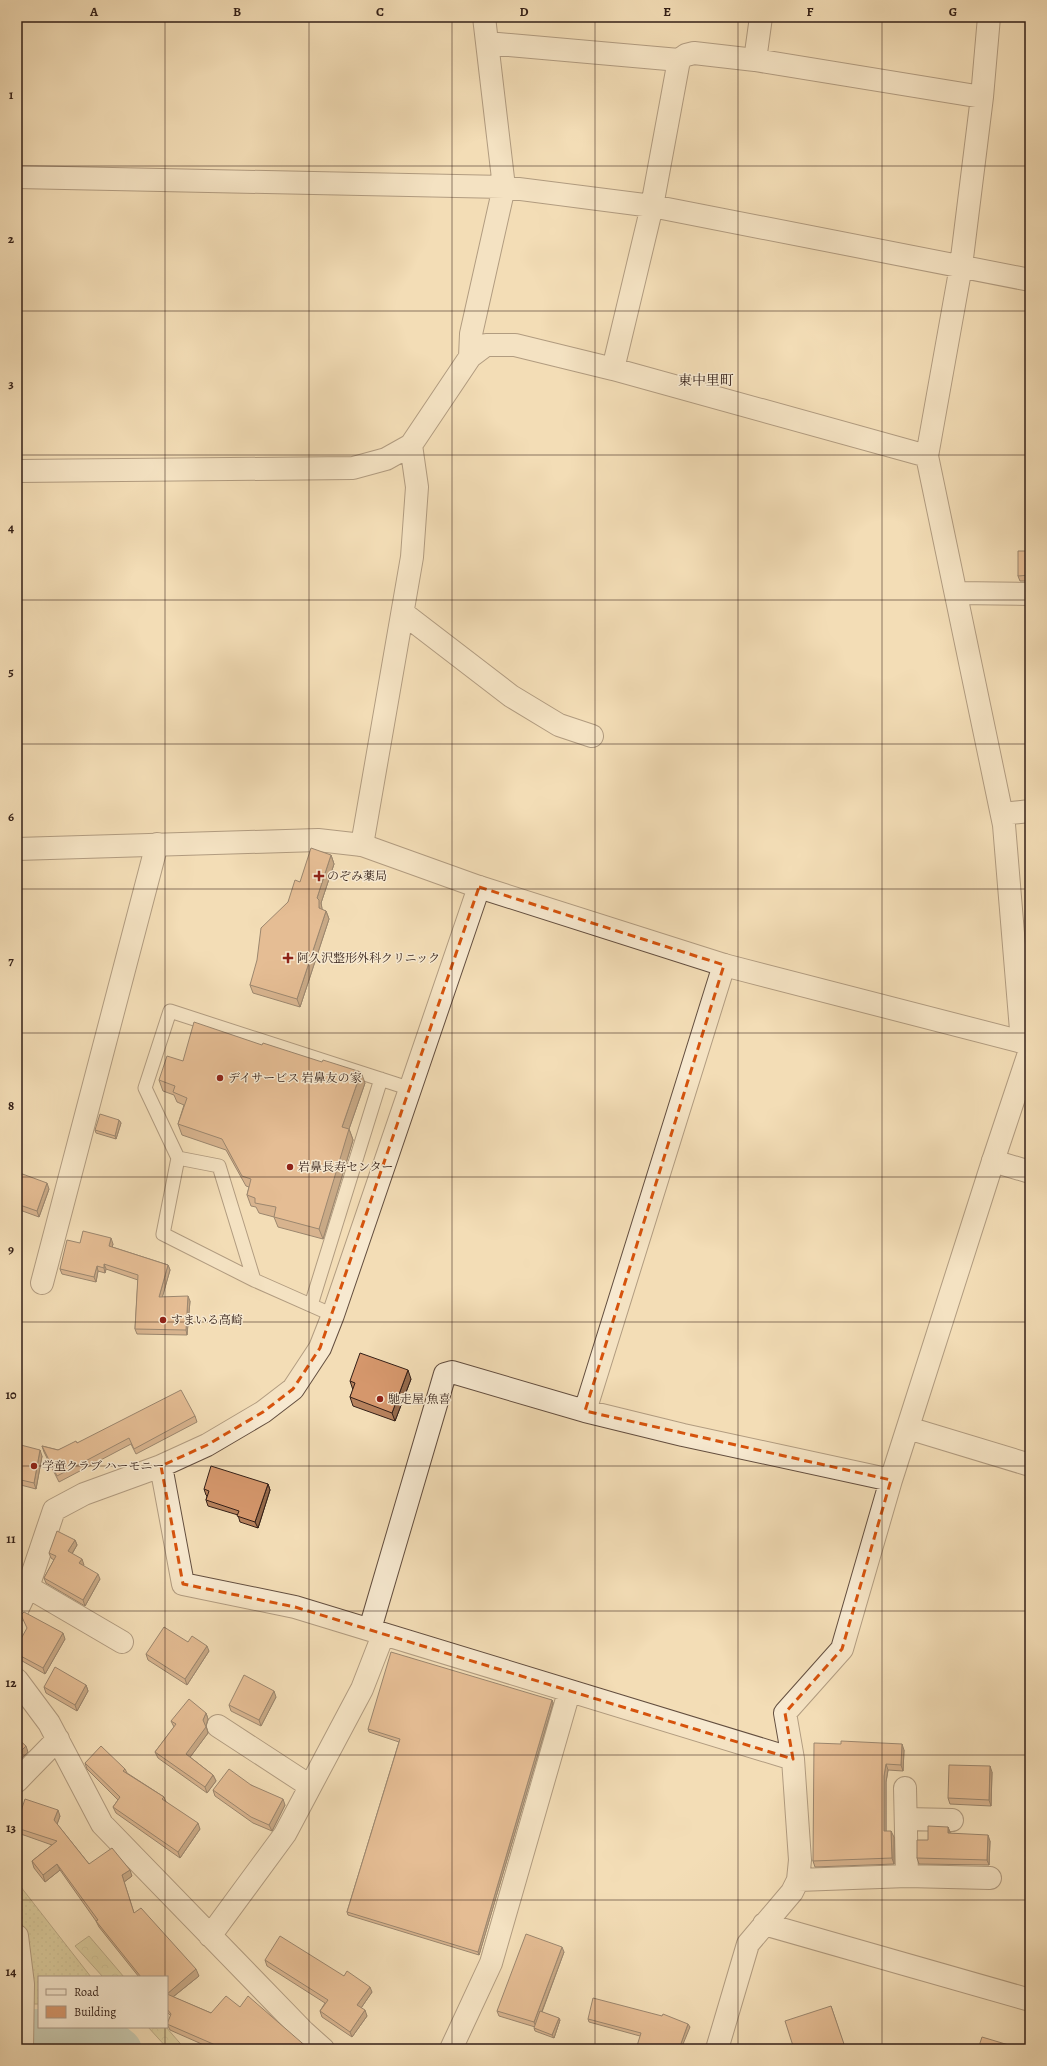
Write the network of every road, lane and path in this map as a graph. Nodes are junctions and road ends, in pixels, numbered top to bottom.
1 (484, 17) edge
2 (761, 17) edge
3 (989, 17) edge
4 (486, 43) junction
5 (679, 60) junction
6 (755, 60) junction
7 (982, 97) junction
8 (17, 178) edge
9 (504, 187) junction
10 (652, 206) junction
11 (961, 266) junction
12 (1030, 280) edge
13 (470, 357) junction
14 (613, 369) junction
15 (411, 445) junction
16 (927, 456) junction
17 (17, 470) edge
18 (956, 593) junction
19 (1030, 594) edge
20 (403, 614) junction
21 (592, 736) dead end
22 (1030, 812) edge
23 (1002, 814) junction
24 (157, 844) junction
25 (362, 845) junction
26 (17, 849) edge
27 (479, 887) junction
28 (724, 965) junction
29 (1027, 1046) edge
30 (381, 1079) junction
31 (410, 1089) junction
32 (178, 1158) junction
33 (993, 1160) junction
34 (1030, 1172) edge
35 (254, 1280) junction
36 (42, 1283) dead end
37 (311, 1305) junction
38 (333, 1315) junction
39 (585, 1411) junction
40 (908, 1428) junction
41 (1030, 1465) edge
42 (161, 1466) junction
43 (891, 1480) junction
44 (28, 1587) junction
45 (17, 1610) edge
46 (376, 1632) junction
47 (122, 1642) dead end
48 (17, 1680) edge
49 (569, 1692) junction
50 (218, 1726) dead end
51 (58, 1739) junction
52 (793, 1759) junction
53 (17, 1781) edge
54 (310, 1786) junction
55 (905, 1788) dead end
56 (906, 1819) junction
57 (952, 1820) dead end
58 (907, 1876) junction
59 (990, 1878) dead end
60 (798, 1880) junction
61 (764, 1924) junction
62 (17, 1936) edge
63 (210, 1936) junction
64 (1030, 2000) edge
65 (22, 2049) edge
66 (323, 2049) edge
67 (451, 2049) edge
68 (717, 2049) edge

1 - 4 street
2 - 6 street
3 - 7 street
4 - 5 street
4 - 9 street
5 - 6 street
5 - 10 street
6 - 7 street
7 - 11 street
8 - 9 street
9 - 10 street
9 - 13 street
10 - 11 street
10 - 14 street
11 - 12 street
11 - 16 street
13 - 14 street
13 - 15 street
14 - 16 street
15 - 17 street
15 - 20 street
16 - 18 street
18 - 19 street
18 - 23 street
20 - 21 street
20 - 25 street
22 - 23 street
23 - 29 street
24 - 25 street
24 - 26 street
24 - 36 street
25 - 27 street
27 - 28 street
27 - 31 street
28 - 29 street
28 - 39 street
29 - 33 street
30 - 31 lane
30 - 32 lane
30 - 37 lane
31 - 38 street
32 - 35 lane
32 - 35 lane
33 - 34 street
33 - 40 street
35 - 37 lane
37 - 38 lane
38 - 42 street
39 - 43 street
39 - 46 street
40 - 41 street
40 - 43 street
42 - 44 street
42 - 46 street
43 - 52 street
44 - 45 street
44 - 47 street
46 - 49 street
46 - 54 street
48 - 51 street
49 - 52 street
49 - 67 street
50 - 54 street
51 - 53 street
51 - 63 street
52 - 60 street
54 - 63 street
55 - 56 street
56 - 57 street
56 - 58 street
58 - 59 street
58 - 60 street
60 - 61 street
61 - 64 street
61 - 68 street
62 - 65 street
63 - 66 street

